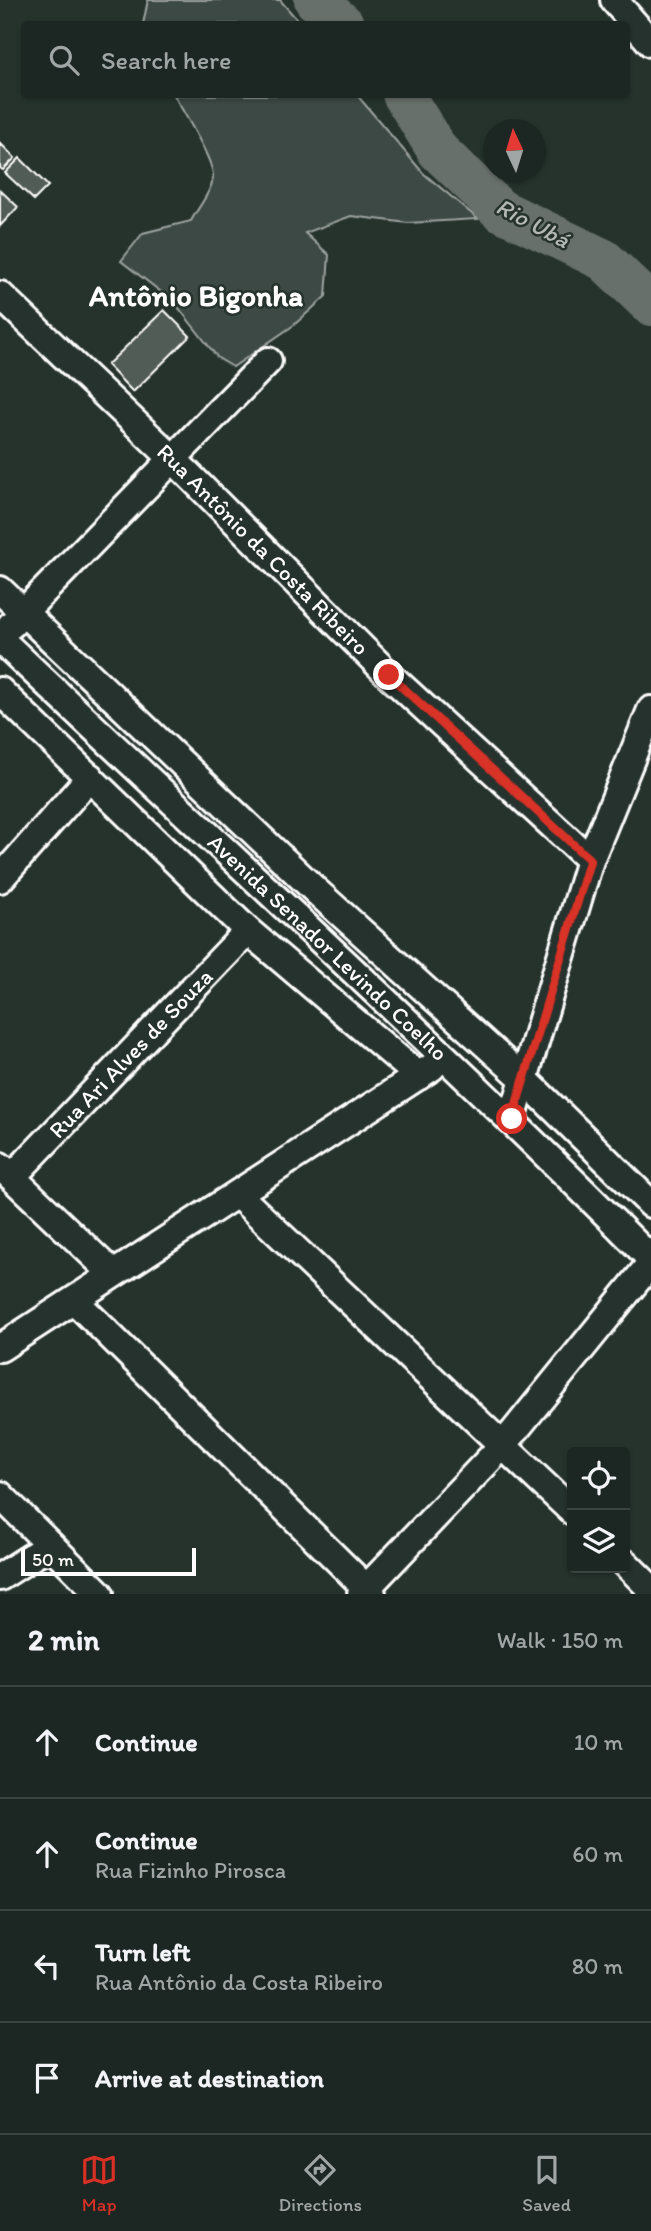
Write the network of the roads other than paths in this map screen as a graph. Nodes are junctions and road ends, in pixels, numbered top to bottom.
1 (614, 0) edge
2 (651, 43) edge
3 (0, 295) edge
4 (268, 361) dead end
5 (172, 458) junction
6 (0, 590) edge
7 (24, 613) junction
8 (0, 638) edge
9 (0, 691) edge
10 (651, 709) edge
11 (90, 777) junction
12 (590, 860) junction
13 (0, 879) edge
14 (248, 931) junction
15 (478, 1040) junction
16 (445, 1059) junction
17 (419, 1076) junction
18 (523, 1078) junction
19 (512, 1119) junction
20 (6, 1171) edge
21 (238, 1195) junction
22 (651, 1204) edge
23 (651, 1261) edge
24 (113, 1274) junction
25 (75, 1301) junction
26 (0, 1348) edge
27 (504, 1444) junction
28 (0, 1495) edge
29 (571, 1510) edge
30 (50, 1545) junction
31 (630, 1568) edge
32 (0, 1577) edge
33 (651, 1589) edge
34 (366, 1592) edge
35 (100, 1594) edge

1 - 2 street
3 - 5 street, Rua Antônio da Costa Ribeiro
4 - 5 street
5 - 7 street
5 - 12 street, Rua Antônio da Costa Ribeiro
6 - 7 street
7 - 8 street
7 - 15 street
8 - 16 street, Avenida Senador Levindo Coelho
9 - 11 street
10 - 12 street
11 - 13 street
11 - 14 street
12 - 18 street
14 - 17 street
14 - 20 street, Rua Ari Alves de Souza
15 - 16 street
15 - 18 street
16 - 17 street
16 - 19 street, Avenida Senador Levindo Coelho
17 - 21 street
18 - 19 street
18 - 22 street
19 - 23 street, Avenida Senador Levindo Coelho
20 - 24 street
21 - 24 street
21 - 27 street
23 - 27 street
24 - 25 street
25 - 26 street
25 - 34 street
27 - 29 street
27 - 34 street
28 - 30 street
30 - 32 street
30 - 35 street
31 - 33 street

